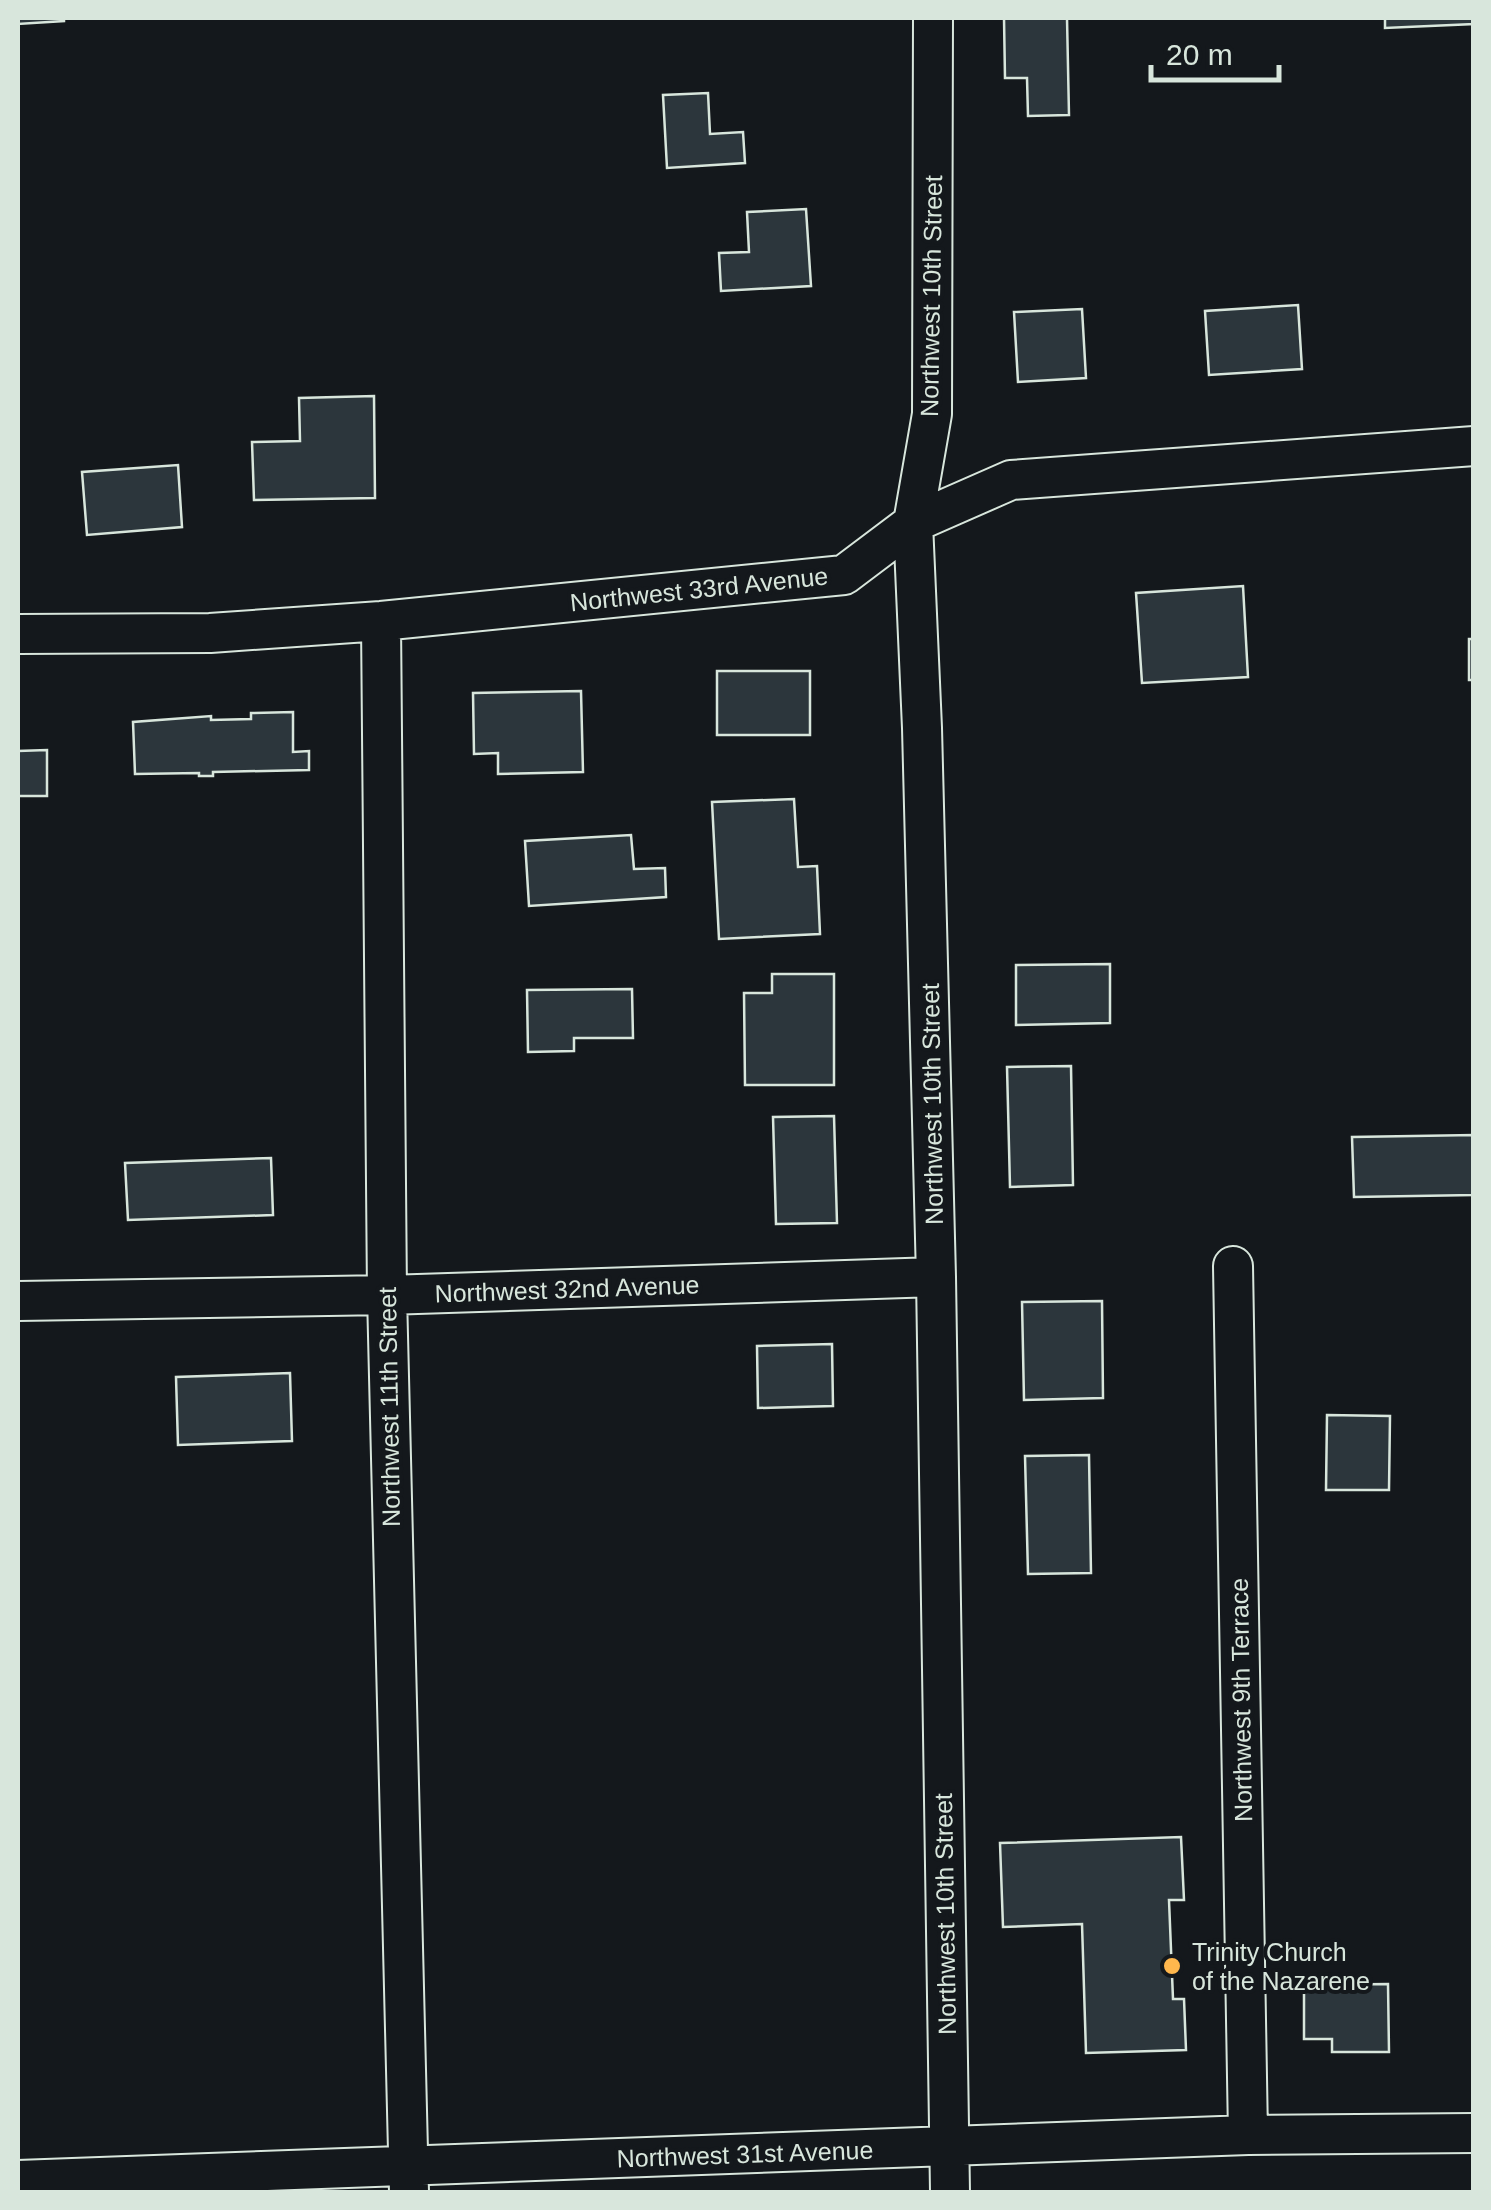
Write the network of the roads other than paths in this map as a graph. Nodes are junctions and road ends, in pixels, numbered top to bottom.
1 (933, 18) edge
2 (1474, 446) edge
3 (913, 523) junction
4 (381, 620) junction
5 (18, 634) edge
6 (1233, 1266) dead end
7 (936, 1277) junction
8 (386, 1295) junction
9 (18, 1301) edge
10 (1474, 2133) edge
11 (1248, 2135) junction
12 (949, 2147) junction
13 (22, 2179) edge
14 (408, 2179) edge
15 (950, 2192) edge

1 - 3 street, Northwest 10th Street
2 - 3 street, Northwest 33rd Avenue
3 - 4 street, Northwest 33rd Avenue
3 - 7 street, Northwest 10th Street
4 - 5 street, Northwest 33rd Avenue
4 - 8 street, Northwest 11th Street
6 - 11 street, Northwest 9th Terrace
7 - 8 street, Northwest 32nd Avenue
7 - 12 street, Northwest 10th Street
8 - 9 street, Northwest 32nd Avenue
8 - 14 street, Northwest 11th Street
10 - 11 street, Northwest 31st Avenue
11 - 12 street, Northwest 31st Avenue
12 - 14 street, Northwest 31st Avenue
12 - 15 street, Northwest 10th Street
13 - 14 street, Northwest 31st Avenue

